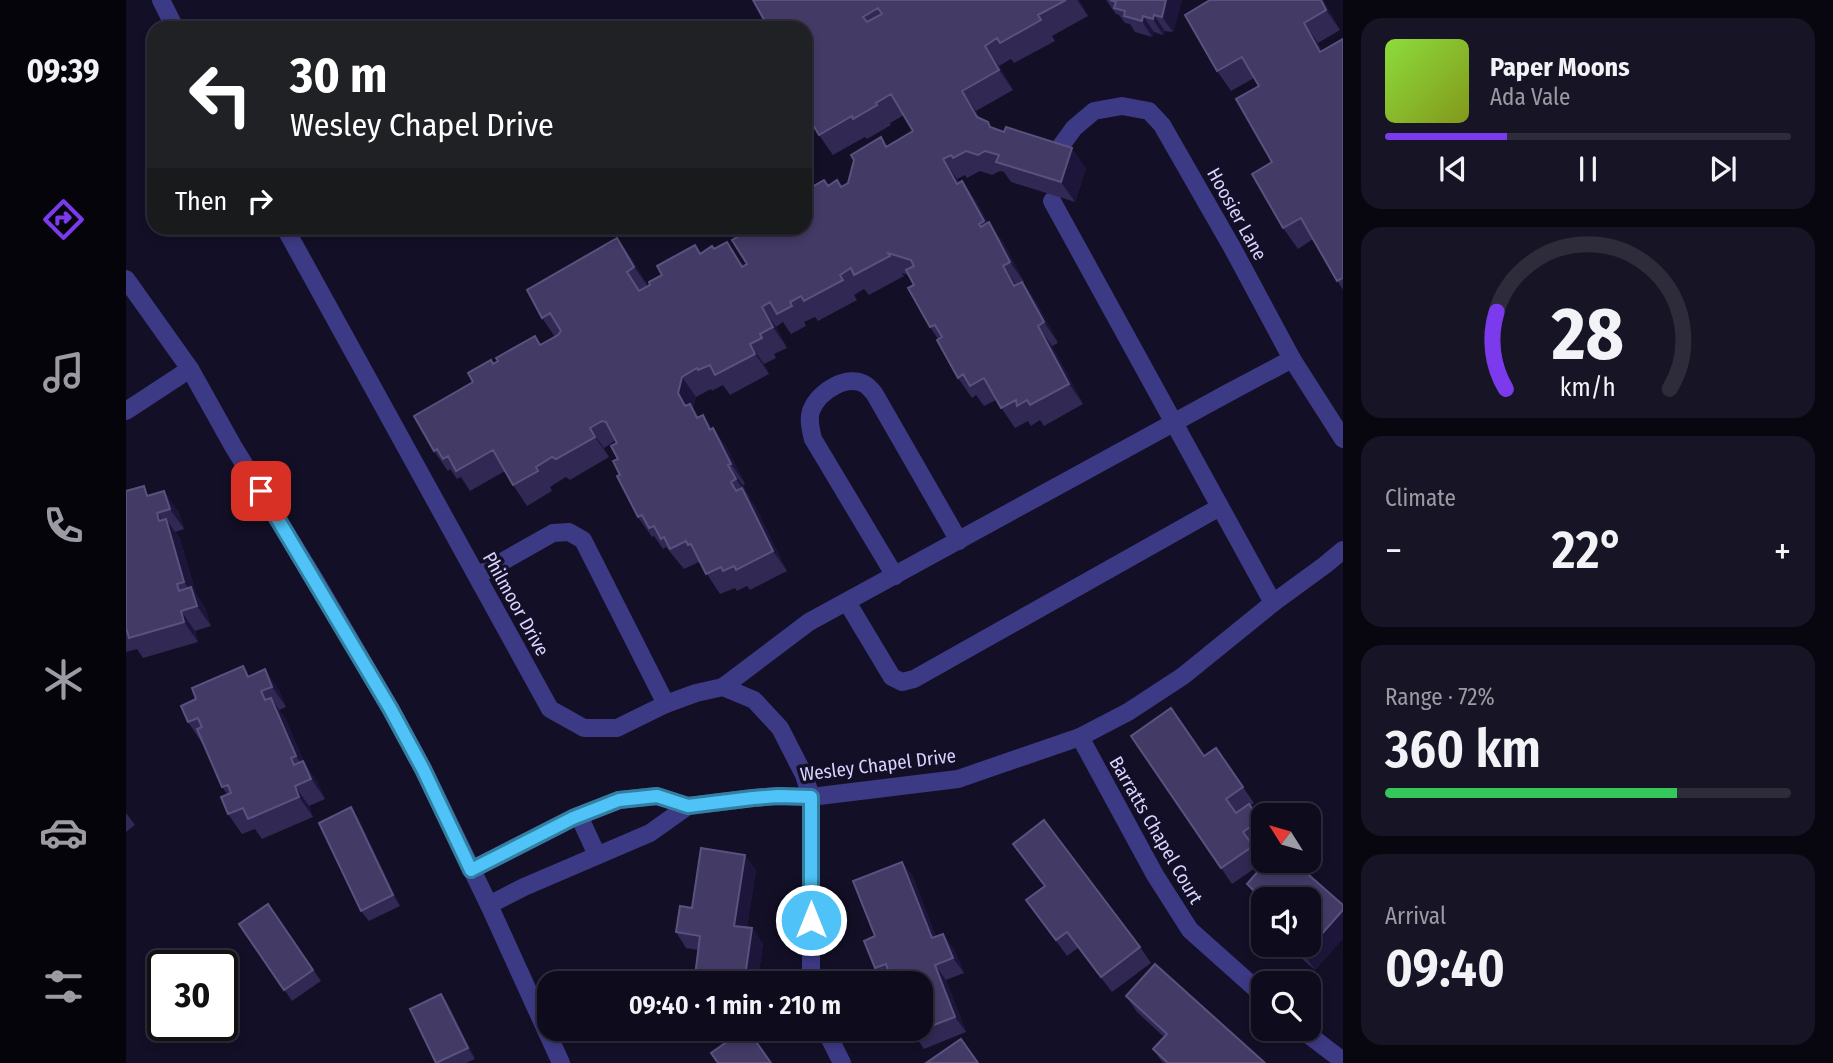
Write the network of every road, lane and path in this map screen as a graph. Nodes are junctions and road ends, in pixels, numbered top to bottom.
1 (161, 0) edge
2 (172, 21) edge
3 (1055, 154) edge
4 (1052, 201) edge
5 (289, 235) edge
6 (126, 279) edge
7 (1292, 359) junction
8 (190, 369) junction
9 (126, 411) edge
10 (1173, 423) junction
11 (1343, 439) edge
12 (1220, 507) junction
13 (959, 541) junction
14 (1343, 550) edge
15 (477, 576) junction
16 (895, 576) junction
17 (848, 602) junction
18 (1273, 603) junction
19 (723, 687) junction
20 (666, 704) junction
21 (1080, 737) junction
22 (811, 797) junction
23 (688, 806) junction
24 (579, 816) junction
25 (597, 855) junction
26 (471, 870) junction
27 (489, 905) junction
28 (811, 971) edge
29 (1251, 984) edge
30 (831, 1041) edge
31 (1317, 1041) edge
32 (1343, 1061) edge
33 (561, 1063) edge
34 (842, 1063) edge

1 - 2 street
3 - 7 street, Hoosier Lane
4 - 10 street
5 - 15 street, Philmoor Drive
6 - 8 street
7 - 10 street
7 - 11 street, Hoosier Lane
8 - 9 street
8 - 26 street
10 - 12 street
10 - 13 street
12 - 17 street
12 - 18 street
13 - 16 street
13 - 16 street
14 - 18 street, Wesley Chapel Drive
15 - 20 street, Philmoor Drive
15 - 20 street
16 - 17 street
17 - 19 street
18 - 21 street, Wesley Chapel Drive
19 - 20 street, Philmoor Drive
19 - 22 street
21 - 22 street, Wesley Chapel Drive
21 - 29 street, Barratts Chapel Court
22 - 23 street, Wesley Chapel Drive
22 - 28 street
23 - 24 street, Wesley Chapel Drive
23 - 25 street, Wesley Chapel Drive
24 - 25 street
24 - 26 street, Wesley Chapel Drive
25 - 27 street, Wesley Chapel Drive
26 - 27 street
27 - 33 street
30 - 34 street
31 - 32 street

